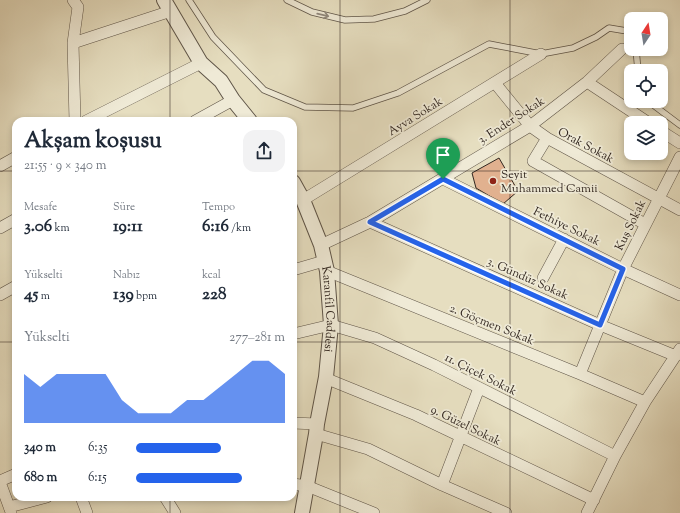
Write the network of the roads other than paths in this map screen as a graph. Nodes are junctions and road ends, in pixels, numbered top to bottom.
1 (73, 0) edge
2 (188, 0) edge
3 (287, 0) edge
4 (427, 0) edge
5 (168, 6) edge
6 (624, 30) edge
7 (73, 43) junction
8 (622, 48) dead end
9 (541, 54) junction
10 (201, 63) junction
11 (587, 82) junction
12 (495, 83) junction
13 (233, 100) junction
14 (657, 108) edge
15 (638, 116) edge
16 (75, 117) edge
17 (94, 117) edge
18 (202, 117) edge
19 (247, 117) edge
20 (680, 125) edge
21 (530, 126) junction
22 (668, 136) edge
23 (547, 138) junction
24 (680, 144) edge
25 (680, 157) edge
26 (12, 159) edge
27 (0, 166) edge
28 (443, 179) junction
29 (297, 193) edge
30 (658, 198) junction
31 (680, 210) edge
32 (12, 222) edge
33 (370, 222) junction
34 (645, 224) junction
35 (0, 228) edge
36 (564, 239) junction
37 (321, 246) junction
38 (326, 266) junction
39 (623, 269) junction
40 (297, 270) edge
41 (543, 278) dead end
42 (12, 288) edge
43 (0, 295) edge
44 (680, 295) edge
45 (331, 325) junction
46 (600, 325) junction
47 (297, 333) edge
48 (678, 352) edge
49 (580, 374) junction
50 (326, 378) junction
51 (480, 388) junction
52 (645, 402) junction
53 (297, 424) edge
54 (316, 429) junction
55 (461, 437) junction
56 (615, 456) junction
57 (12, 476) edge
58 (0, 482) edge
59 (300, 485) edge
60 (442, 485) junction
61 (594, 500) junction
62 (36, 501) edge
63 (82, 501) edge
64 (168, 501) edge
65 (10, 510) edge
66 (87, 513) edge
67 (176, 513) edge
68 (302, 513) edge
69 (374, 513) edge
70 (506, 513) edge
71 (587, 513) edge

1 - 7 street
2 - 9 lane
3 -> 4 lane
5 - 7 street
5 - 10 street
6 - 9 lane
7 - 16 street
8 - 11 street, 3. Ender Sokak
9 - 12 street, Ayva Sokak
10 - 13 street
10 - 17 street
11 - 15 street
11 - 21 street, 3. Ender Sokak
12 - 21 street, Orak Sokak
12 - 29 street, Ayva Sokak
13 - 18 street
13 - 19 street
14 - 20 lane
21 - 23 street, Orak Sokak
21 - 28 street, 3. Ender Sokak
22 - 24 street
23 - 30 street, Orak Sokak
23 - 34 street
25 - 30 street, Kuş Sokak
26 - 27 street
28 - 33 street, 3. Ender Sokak
28 - 36 street, Fethiye Sokak
29 - 37 street, Karanfil Caddesi
30 - 31 street, Orak Sokak
30 - 34 street, Kuş Sokak
32 - 35 street
33 - 37 street, 3. Ender Sokak
33 - 46 street, 3. Gündüz Sokak
34 - 39 street, Kuş Sokak
36 - 39 street, Fethiye Sokak
36 - 41 street
37 - 38 street, Karanfil Caddesi
38 - 40 street
38 - 45 street, Karanfil Caddesi
38 - 49 street, 2. Göçmen Sokak
39 - 44 street, Fethiye Sokak
39 - 46 street, Kuş Sokak
42 - 43 street
45 - 47 street
45 - 50 street, Karanfil Caddesi
45 - 51 street, 11. Çiçek Sokak
46 - 48 street, 3. Gündüz Sokak
46 - 49 street, Kuş Sokak
48 - 52 street
49 - 52 street, 2. Göçmen Sokak
50 - 54 street, Karanfil Caddesi
50 - 55 street, 9. Güzel Sokak
51 - 55 street
51 - 56 street, 11. Çiçek Sokak
52 - 56 street
53 - 54 street
54 - 59 street, Karanfil Caddesi
54 - 60 street
55 - 60 street
55 - 61 street, 9. Güzel Sokak
56 - 61 street
57 - 58 street
58 - 65 street
59 - 68 street, Karanfil Caddesi
59 - 69 street
60 - 70 street
61 - 71 street
62 - 65 street
63 - 66 street
64 - 67 street

